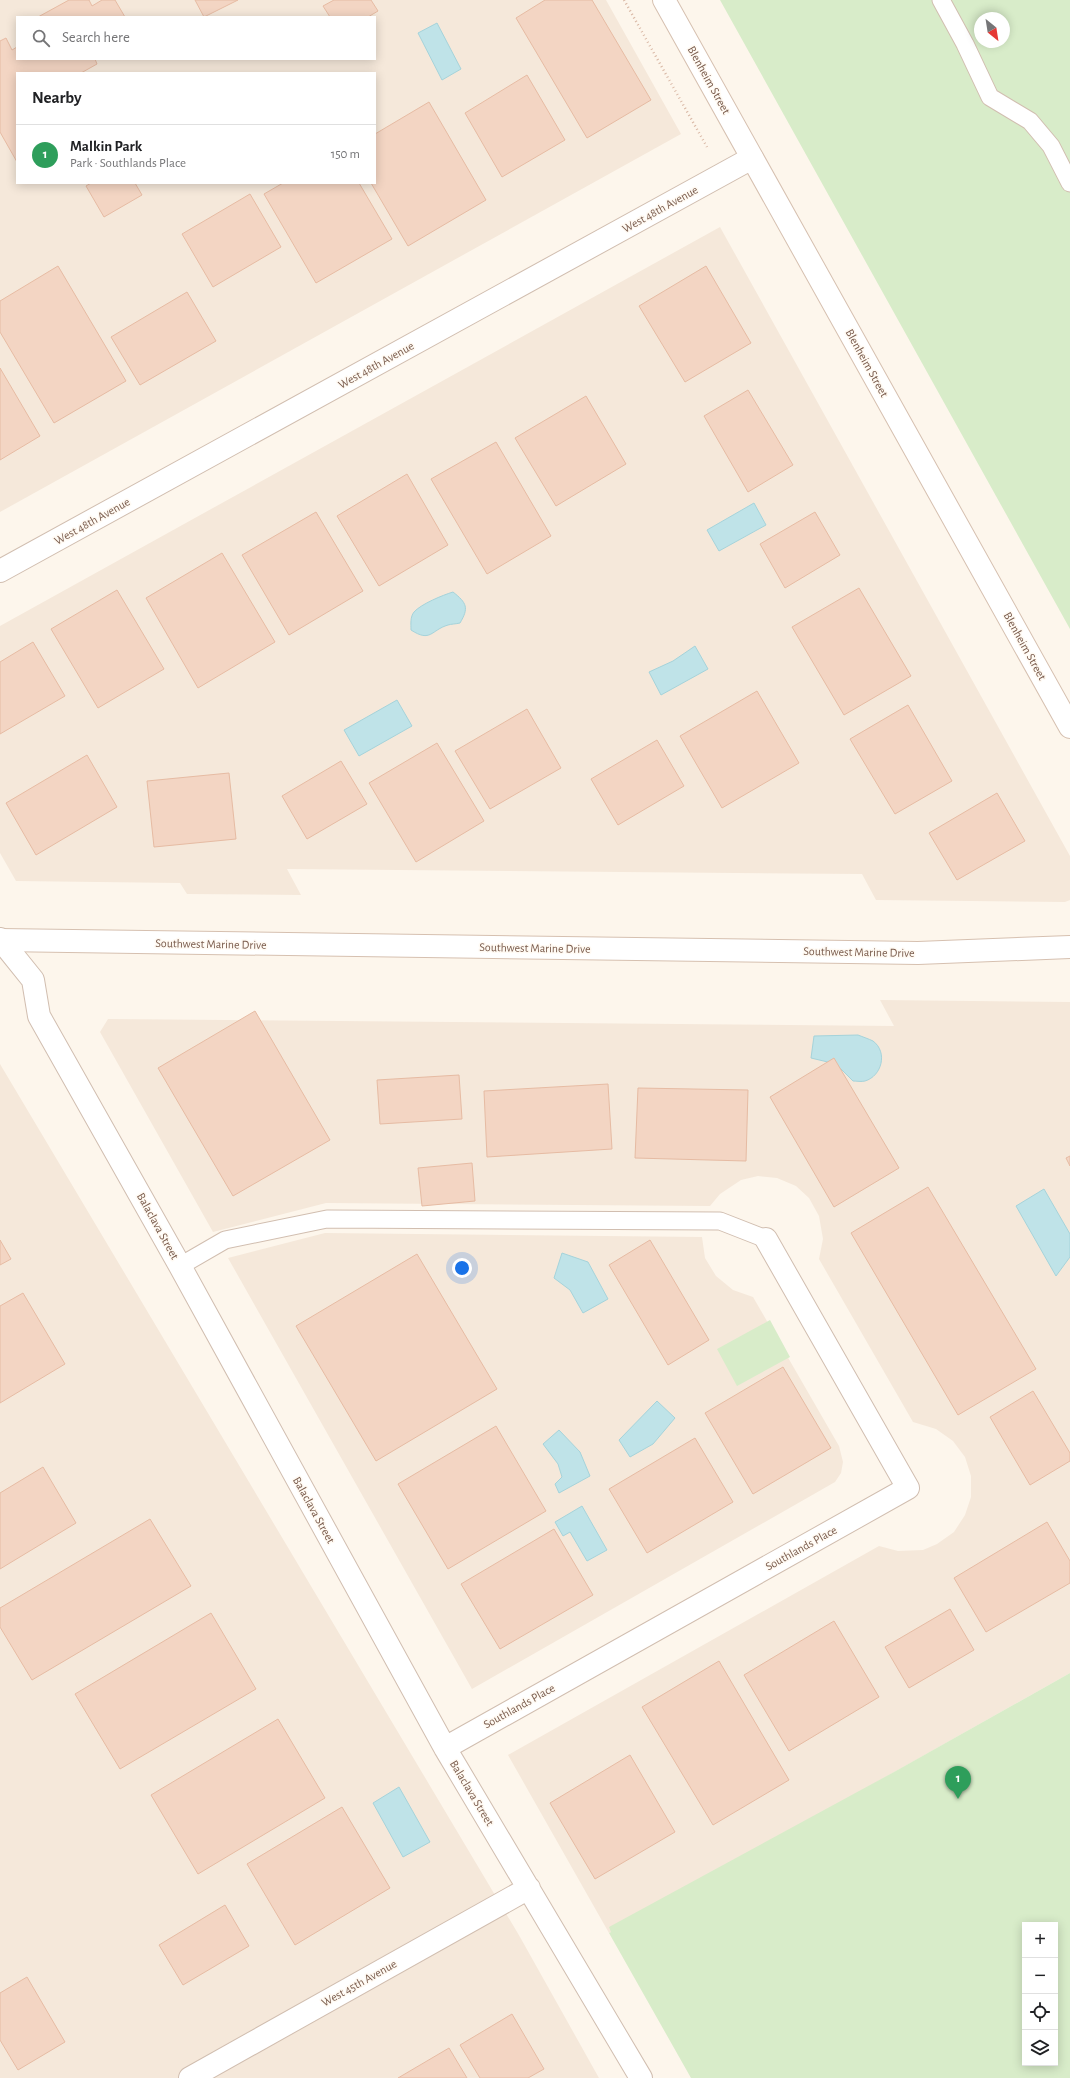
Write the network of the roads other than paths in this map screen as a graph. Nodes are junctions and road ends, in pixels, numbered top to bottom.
1 (664, 0) edge
2 (941, 0) edge
3 (752, 158) junction
4 (1070, 183) edge
5 (0, 571) edge
6 (1070, 727) edge
7 (0, 940) edge
8 (1070, 947) edge
9 (766, 1239) joint
10 (180, 1266) junction
11 (444, 1748) junction
12 (528, 1888) junction
13 (190, 2078) edge
14 (641, 2078) edge

1 - 3 street, Blenheim Street
2 - 4 lane
3 - 5 street, West 48th Avenue
3 - 6 street, Blenheim Street
7 - 8 street, Southwest Marine Drive
7 - 10 street, Balaclava Street
9 - 10 lane
9 - 11 street, Southlands Place
10 - 11 street, Balaclava Street
11 - 12 street, Balaclava Street
12 - 13 street, West 45th Avenue
12 - 14 street, Balaclava Street

